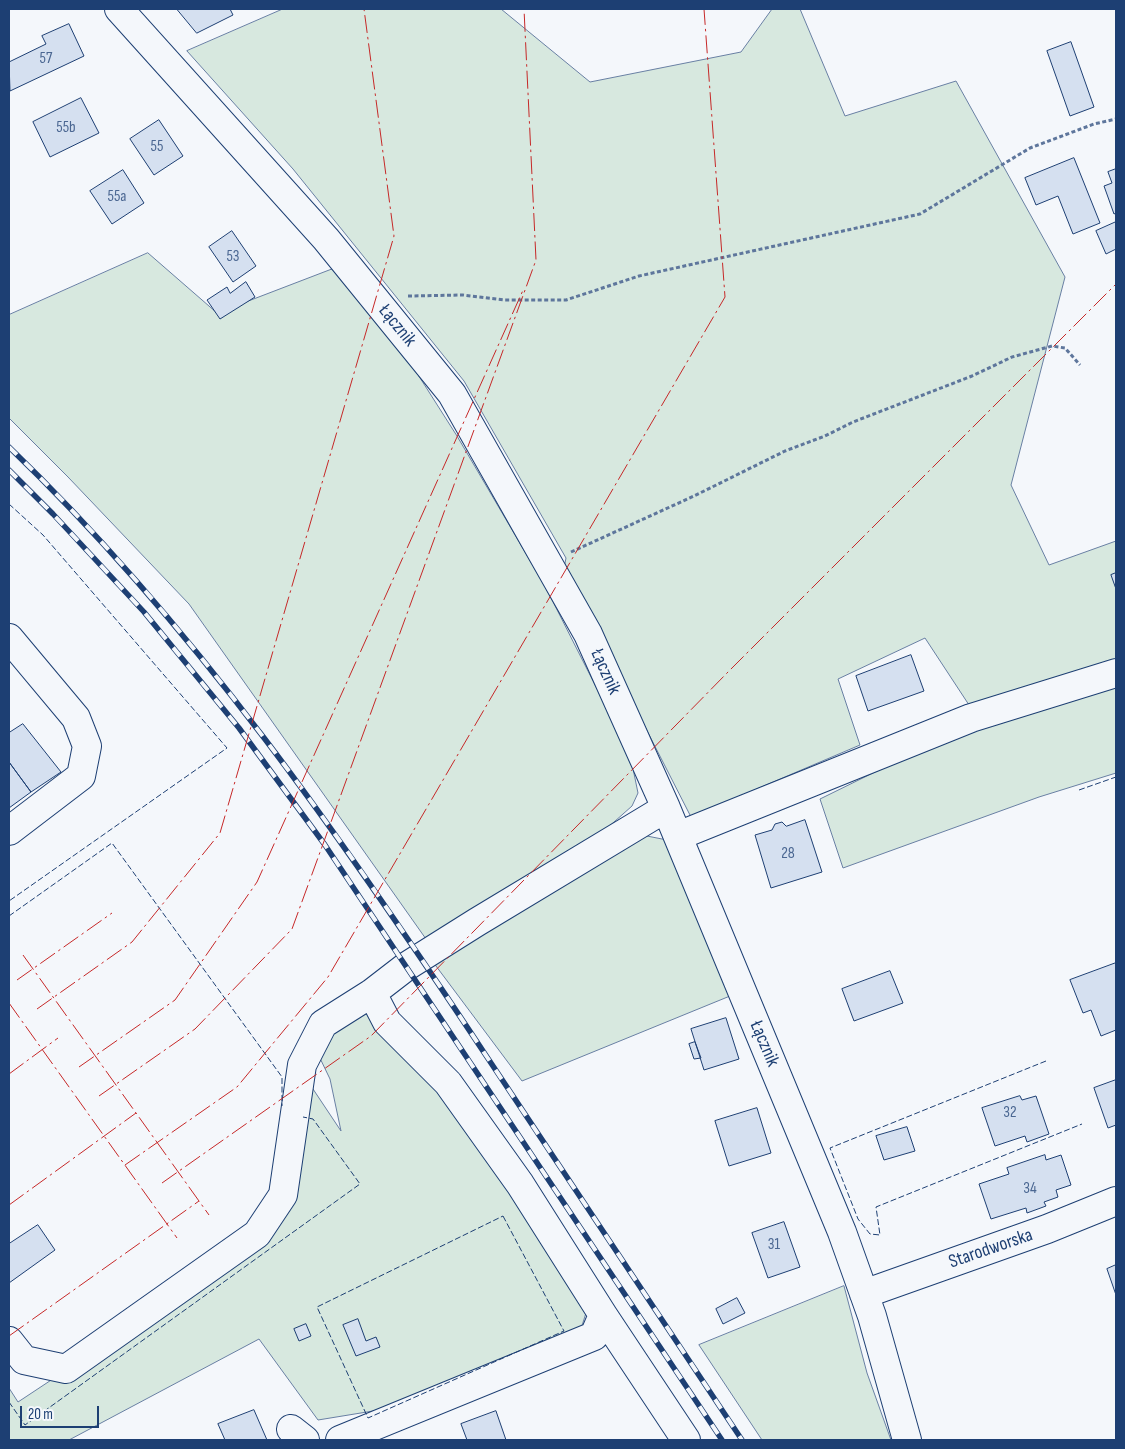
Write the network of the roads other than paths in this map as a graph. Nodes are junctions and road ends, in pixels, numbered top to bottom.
1 (119, 9) edge
2 (9, 638) edge
3 (1116, 673) edge
4 (666, 808) junction
5 (9, 831) edge
6 (678, 836) junction
7 (372, 993) junction
8 (1116, 1201) edge
9 (864, 1294) junction
10 (603, 1314) junction
11 (9, 1341) edge
12 (340, 1440) edge
13 (686, 1440) edge
14 (907, 1440) edge

1 - 4 street, Łącznik
2 - 5 street
3 - 6 street
4 - 6 street, Łącznik
4 - 7 street
6 - 9 street, Łącznik
7 - 10 street
7 - 11 street
8 - 9 street, Starodworska
9 - 14 street, Łącznik
10 - 12 street
10 - 13 street

